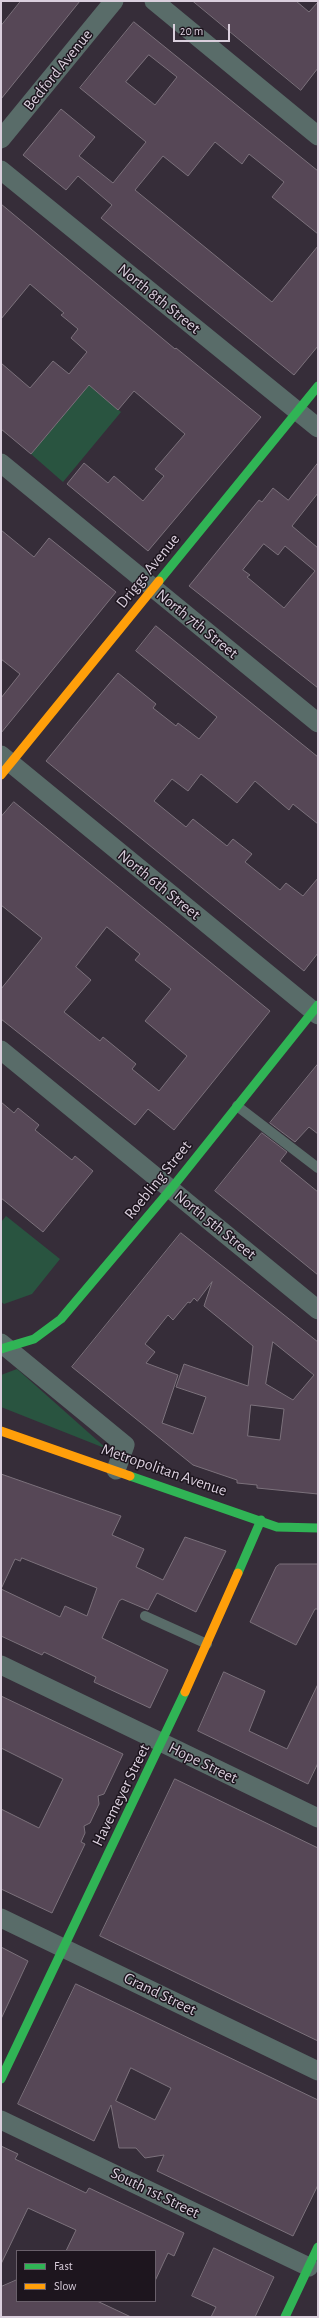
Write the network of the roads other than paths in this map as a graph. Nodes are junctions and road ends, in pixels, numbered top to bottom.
1 (114, 1) edge
2 (154, 1) edge
3 (318, 136) edge
4 (1, 139) edge
5 (1, 170) edge
6 (318, 386) edge
7 (297, 412) junction
8 (318, 428) edge
9 (1, 463) edge
10 (154, 588) junction
11 (318, 723) edge
12 (4, 764) edge
13 (316, 1011) edge
14 (1, 1050) edge
15 (237, 1106) junction
16 (318, 1168) edge
17 (171, 1189) junction
18 (318, 1310) edge
19 (3, 1346) edge
20 (1, 1431) edge
21 (116, 1470) junction
22 (261, 1520) junction
23 (318, 1528) edge
24 (145, 1616) dead end
25 (207, 1644) junction
26 (1, 1666) edge
27 (162, 1743) junction
28 (318, 1818) edge
29 (1, 1918) edge
30 (64, 1948) junction
31 (318, 2070) edge
32 (1, 2079) edge
33 (1, 2120) edge
34 (318, 2247) edge
35 (309, 2267) junction
36 (285, 2317) edge

1 - 4 street, Bedford Avenue
2 - 3 street
5 - 7 street, North 8th Street
6 - 7 street, Driggs Avenue
7 - 8 street, North 8th Street
7 - 10 street, Driggs Avenue
9 - 10 street, North 7th Street
10 - 11 street, North 7th Street
10 - 12 street, Driggs Avenue
12 - 13 street, North 6th Street
13 - 15 street, Roebling Street
14 - 17 street, North 5th Street
15 - 16 lane
15 - 17 street, Roebling Street
17 - 18 street, North 5th Street
17 - 19 street, Roebling Street
19 - 21 street
20 - 21 street, Metropolitan Avenue
21 - 22 street, Metropolitan Avenue
22 - 23 street, Metropolitan Avenue
22 - 25 street, Havemeyer Street
24 - 25 lane
25 - 27 street, Havemeyer Street
26 - 27 street, Hope Street
27 - 28 street, Hope Street
27 - 30 street, Havemeyer Street
29 - 30 street, Grand Street
30 - 31 street, Grand Street
30 - 32 street, Havemeyer Street
33 - 35 street, South 1st Street
34 - 35 street
35 - 36 street

